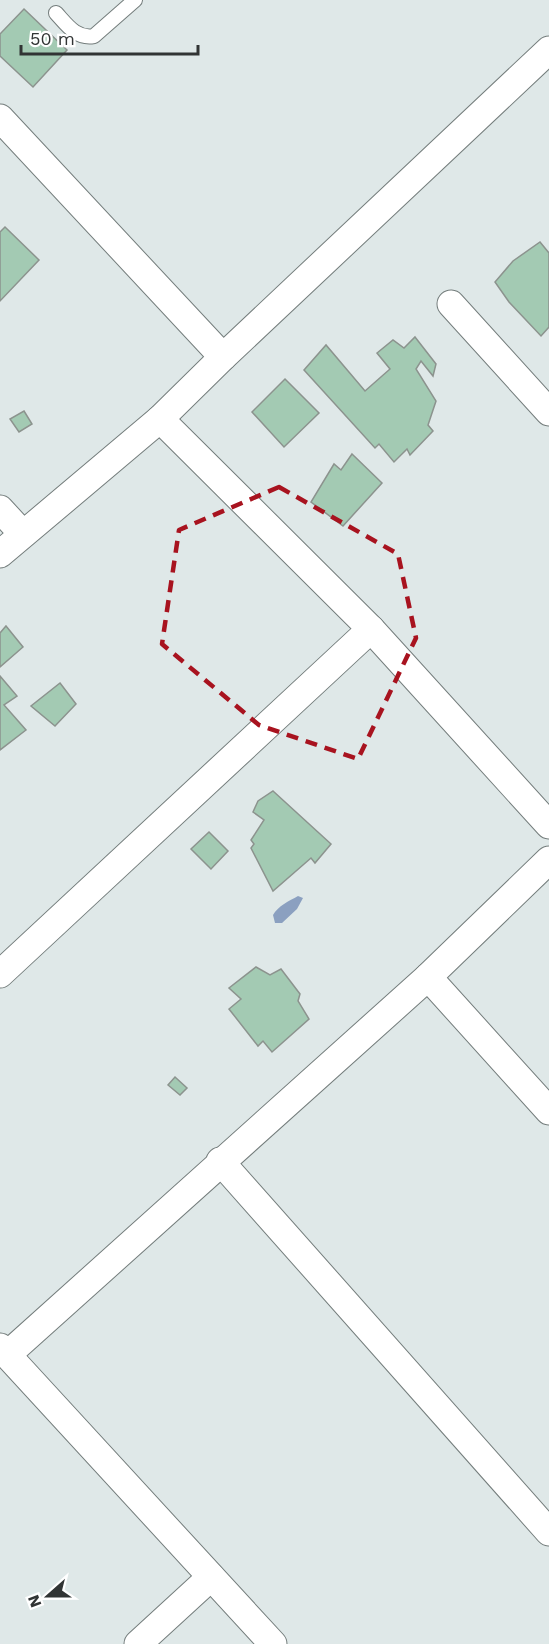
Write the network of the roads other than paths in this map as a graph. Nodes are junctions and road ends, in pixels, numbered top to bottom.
1 (135, 0) edge
2 (56, 13) dead end
3 (549, 51) edge
4 (0, 118) edge
5 (451, 304) dead end
6 (223, 357) junction
7 (549, 412) edge
8 (160, 419) junction
9 (0, 509) edge
10 (22, 534) junction
11 (0, 554) edge
12 (370, 628) junction
13 (549, 825) edge
14 (549, 860) edge
15 (0, 974) edge
16 (428, 977) junction
17 (549, 1111) edge
18 (220, 1161) junction
19 (3, 1351) edge
20 (549, 1532) edge
21 (211, 1577) junction
22 (138, 1644) edge
23 (273, 1644) edge

1 - 2 lane
3 - 6 street
4 - 6 street
5 - 7 street
6 - 8 street
8 - 10 street
8 - 12 street
9 - 10 street
10 - 11 street
12 - 13 street
12 - 15 street
14 - 16 street
16 - 17 street
16 - 18 street
18 - 19 street
18 - 20 street
19 - 21 street
21 - 22 street
21 - 23 street

